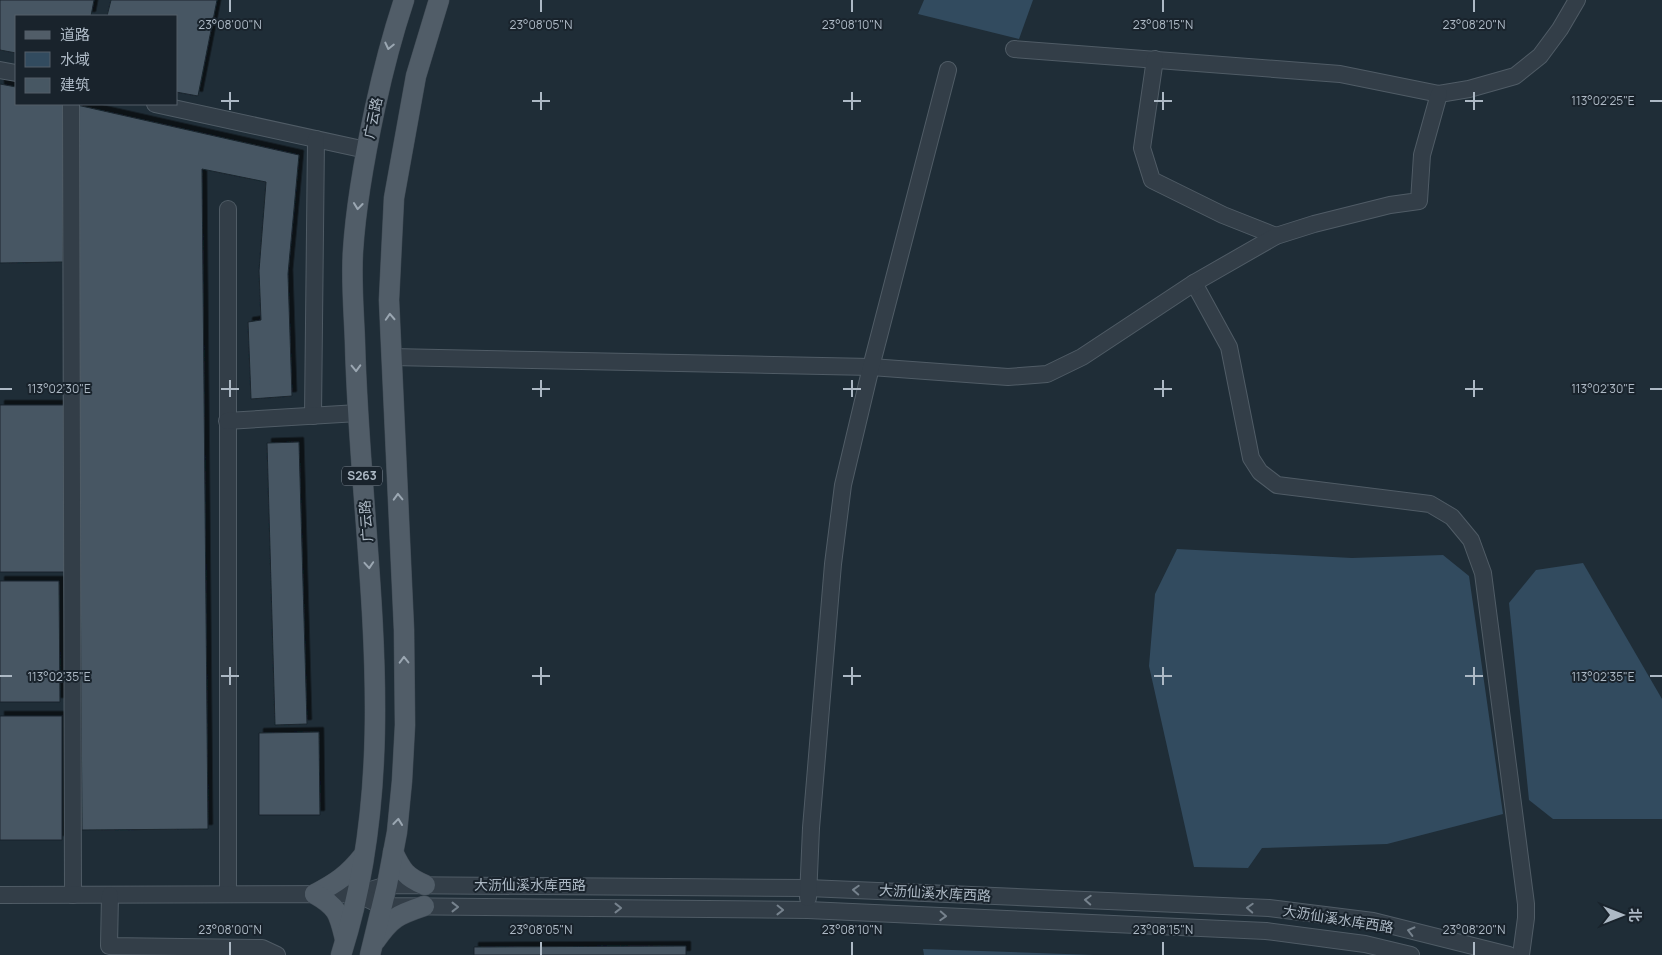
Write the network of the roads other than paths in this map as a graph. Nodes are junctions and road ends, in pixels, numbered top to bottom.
1 (404, 0) edge
2 (439, 0) edge
3 (1577, 0) edge
4 (1014, 50) dead end
5 (1155, 59) junction
6 (0, 70) edge
7 (948, 70) dead end
8 (15, 74) edge
9 (1439, 94) junction
10 (71, 105) edge
11 (160, 105) edge
12 (316, 139) junction
13 (366, 150) junction
14 (228, 209) dead end
15 (1276, 236) junction
16 (1194, 283) junction
17 (392, 357) junction
18 (871, 366) junction
19 (358, 413) junction
20 (313, 416) junction
21 (227, 421) junction
22 (393, 852) junction
23 (364, 854) junction
24 (387, 885) junction
25 (425, 885) junction
26 (808, 888) junction
27 (228, 894) junction
28 (315, 894) junction
29 (357, 894) junction
30 (0, 895) edge
31 (72, 895) junction
32 (110, 895) junction
33 (382, 906) junction
34 (424, 906) junction
35 (808, 910) junction
36 (343, 947) edge
37 (371, 950) edge
38 (277, 955) edge
39 (1411, 955) edge
40 (1509, 955) edge
41 (1521, 955) edge

1 -> 13 main road, 广云路 / S263
17 -> 2 main road, S263
3 - 9 street
4 - 5 street
5 - 9 street
5 - 15 street
6 - 8 street
7 - 18 street
9 - 15 street
10 - 31 street
11 - 12 street
12 - 13 street
12 - 20 street
13 -> 19 main road, 广云路 / S263
14 - 21 street
15 - 16 street
16 - 18 street
16 - 41 street
17 - 18 street
22 -> 17 main road, S263
18 - 26 street
19 - 20 street
19 -> 23 main road, 广云路 / S263
20 - 21 street
21 - 27 street
22 - 24 main road, S263
22 - 25 main road
23 - 28 main road
23 - 29 main road, 广云路 / S263
24 - 25 street, 大沥仙溪水库西路
24 - 29 street, 大沥仙溪水库西路
24 - 33 main road, S263
25 - 26 street, 大沥仙溪水库西路
26 - 35 street
40 -> 26 street, 大沥仙溪水库西路
27 - 28 street
27 - 32 street
28 - 29 street
28 - 36 main road
29 - 33 street
29 - 36 main road, 广云路 / S263
30 - 31 street
31 - 32 street
32 - 38 street
33 - 34 street
33 - 37 main road, S263
34 -> 35 street
34 - 37 main road
35 -> 39 street

